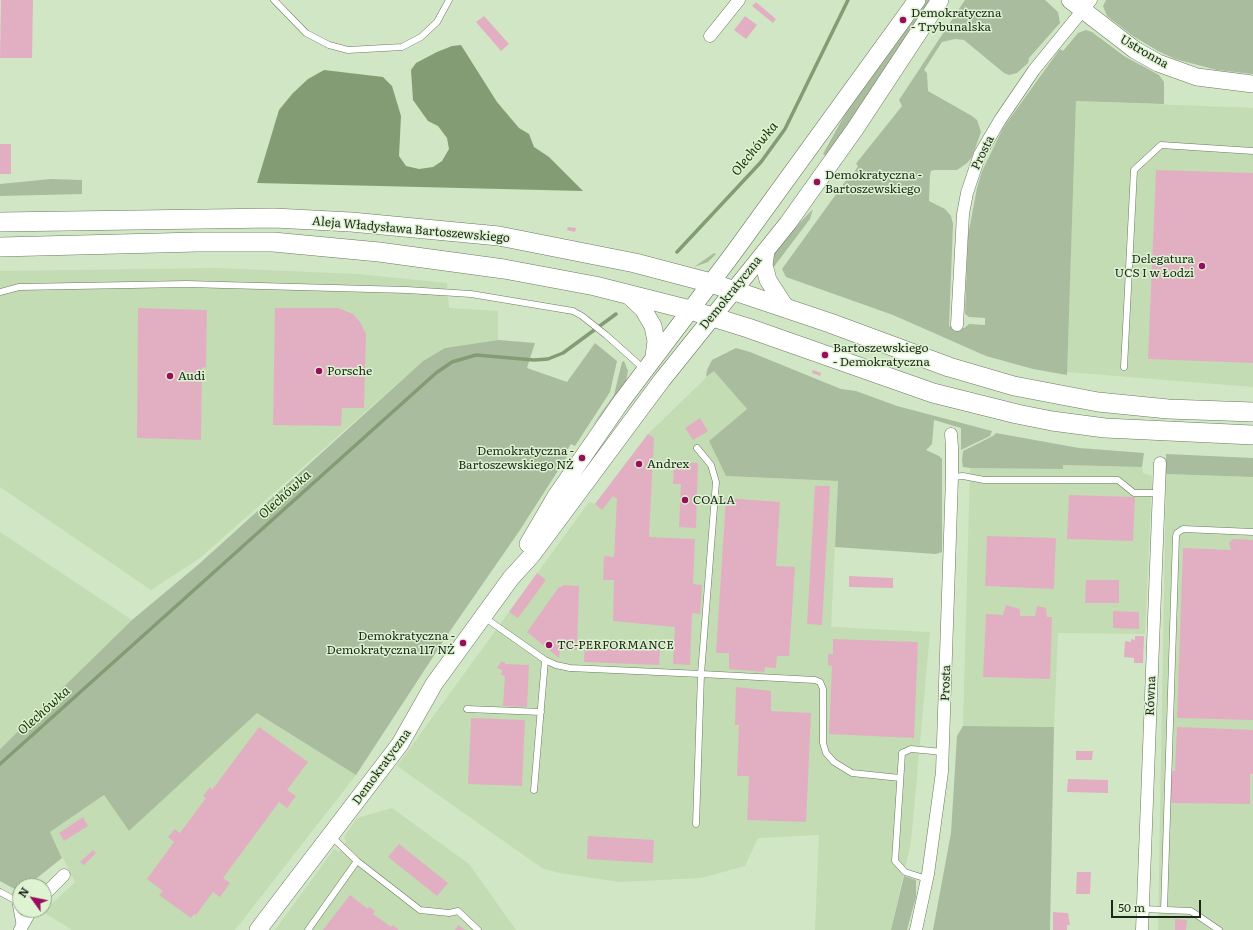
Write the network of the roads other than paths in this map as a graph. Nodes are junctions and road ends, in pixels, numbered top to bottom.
1 (274, 0) edge
2 (449, 0) edge
3 (739, 0) edge
4 (918, 0) edge
5 (940, 0) edge
6 (1081, 3) edge
7 (710, 36) dead end
8 (1253, 84) edge
9 (1253, 150) edge
10 (0, 222) edge
11 (0, 247) edge
12 (766, 251) junction
13 (711, 283) junction
14 (734, 290) junction
15 (0, 292) edge
16 (627, 294) junction
17 (786, 308) junction
18 (690, 310) junction
19 (712, 317) junction
20 (957, 325) dead end
21 (654, 356) junction
22 (1124, 367) dead end
23 (644, 370) junction
24 (1253, 412) edge
25 (951, 434) dead end
26 (1253, 435) edge
27 (698, 448) dead end
28 (1160, 463) dead end
29 (952, 478) junction
30 (1159, 493) junction
31 (1253, 532) edge
32 (511, 578) junction
33 (483, 616) junction
34 (545, 660) junction
35 (700, 674) junction
36 (468, 709) dead end
37 (541, 712) junction
38 (943, 752) junction
39 (900, 778) junction
40 (534, 790) dead end
41 (696, 824) dead end
42 (331, 836) junction
43 (357, 861) junction
44 (64, 875) dead end
45 (927, 878) junction
46 (52, 887) edge
47 (0, 892) edge
48 (1143, 909) junction
49 (1164, 910) junction
50 (27, 918) edge
51 (20, 930) edge
52 (258, 930) edge
53 (308, 930) edge
54 (478, 930) edge
55 (916, 930) edge
56 (1142, 930) edge
57 (1219, 930) edge

1 - 2 lane
3 - 7 street
4 - 13 street, Demokratyczna
5 - 12 street, Demokratyczna
6 - 8 street, Ustronna
6 - 20 street, Prosta
9 - 22 lane
10 - 13 main road, Aleja Władysława Bartoszewskiego
11 - 16 main road, Aleja Władysława Bartoszewskiego
12 - 14 street, Demokratyczna
12 - 17 street
13 - 14 main road, Aleja Władysława Bartoszewskiego
13 - 18 street, Demokratyczna
14 - 17 main road, Aleja Władysława Bartoszewskiego
14 - 19 street, Demokratyczna
15 - 23 lane
16 - 18 main road, Aleja Władysława Bartoszewskiego
16 - 21 street
17 - 24 main road, Aleja Władysława Bartoszewskiego
18 - 19 main road, Aleja Władysława Bartoszewskiego
18 - 21 street, Demokratyczna
19 - 26 main road, Aleja Władysława Bartoszewskiego
19 - 32 street, Demokratyczna
21 - 23 street, Demokratyczna
23 - 32 street, Demokratyczna
25 - 29 street, Prosta
27 - 35 lane
28 - 30 street, Równa
29 - 30 lane
29 - 38 street, Prosta
30 - 48 street, Równa
31 - 49 lane
32 - 33 street, Demokratyczna
33 - 34 lane
33 - 42 street, Demokratyczna
34 - 35 lane
34 - 37 lane
35 - 39 lane
35 - 41 lane
36 - 37 lane
37 - 40 lane
38 - 39 lane
38 - 45 street, Prosta
39 - 45 lane
42 - 43 lane
42 - 52 street, Demokratyczna
43 - 53 lane
43 - 54 lane
44 - 46 street
45 - 55 street, Prosta
47 - 51 lane
48 - 49 lane
48 - 56 street, Równa
49 - 57 lane
50 - 51 street

